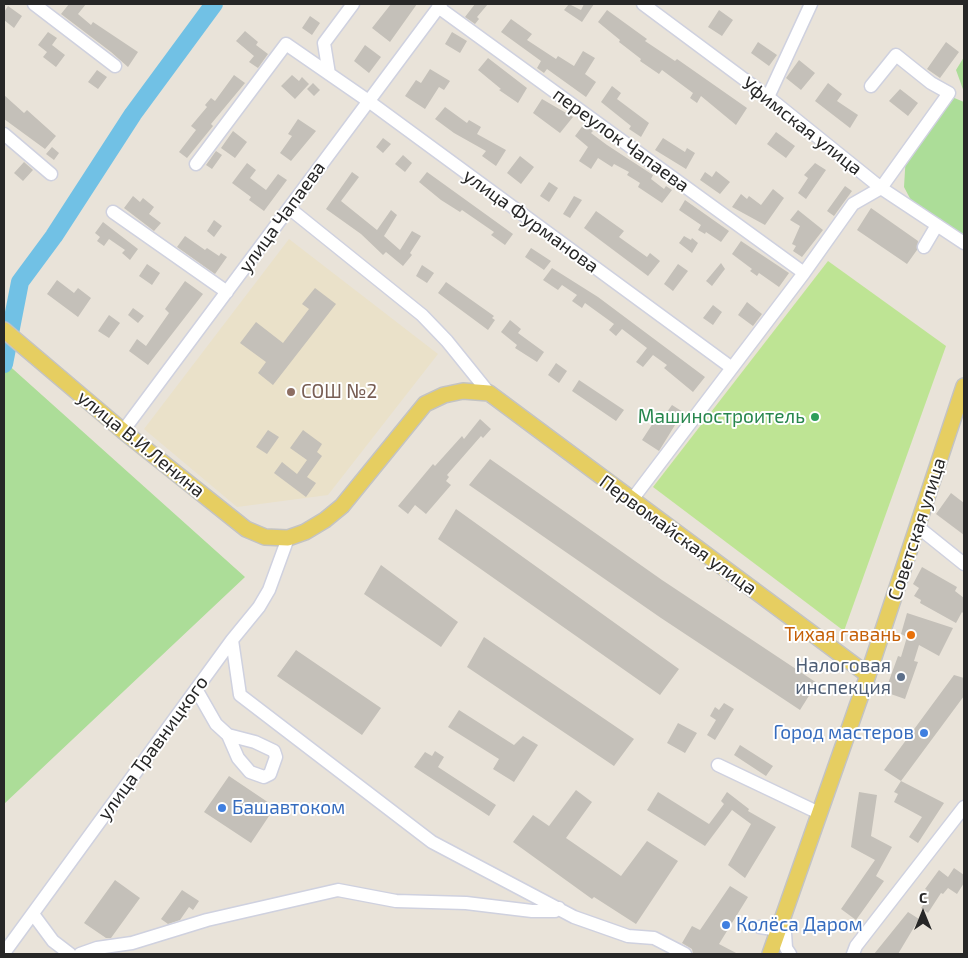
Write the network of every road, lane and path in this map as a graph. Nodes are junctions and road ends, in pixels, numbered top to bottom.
1 (34, 4) edge
2 (353, 4) edge
3 (643, 4) edge
4 (811, 4) edge
5 (439, 5) edge
6 (115, 66) dead end
7 (329, 74) junction
8 (871, 86) dead end
9 (768, 96) junction
10 (367, 100) junction
11 (4, 134) edge
12 (196, 164) dead end
13 (52, 174) dead end
14 (882, 188) junction
15 (289, 208) junction
16 (113, 212) dead end
17 (937, 225) junction
18 (964, 243) edge
19 (924, 247) dead end
20 (804, 273) junction
21 (227, 292) junction
22 (4, 330) edge
23 (732, 368) junction
24 (964, 386) edge
25 (489, 393) junction
26 (123, 431) junction
27 (631, 501) junction
28 (918, 527) junction
29 (288, 538) junction
30 (964, 564) edge
31 (232, 640) junction
32 (868, 675) junction
33 (196, 689) junction
34 (228, 735) dead end
35 (718, 765) dead end
36 (964, 807) edge
37 (819, 813) junction
38 (559, 908) junction
39 (33, 914) junction
40 (784, 915) junction
41 (760, 927) dead end
42 (779, 930) junction
43 (4, 953) edge
44 (70, 954) edge
45 (80, 954) edge
46 (685, 954) edge
47 (770, 954) edge
48 (790, 954) edge
49 (853, 954) edge

1 - 6 street
2 - 7 street
3 - 9 street, Уфимская улица
4 - 9 street
5 - 10 street, улица Чапаева
5 - 20 street, переулок Чапаева
7 - 10 street, улица Фурманова
7 - 12 street, улица Фурманова
8 - 14 street
9 - 14 street, Уфимская улица
10 - 15 street, улица Чапаева
10 - 23 street, улица Фурманова
11 - 13 street
14 - 17 street, Уфимская улица
14 - 20 street
15 - 21 street, улица Чапаева
15 - 25 street, Первомайская улица
16 - 21 street
17 - 18 street, Уфимская улица
17 - 19 street
20 - 23 street
21 - 26 street, улица Чапаева
22 - 26 main road, улица В.И.Ленина
23 - 27 street
24 - 28 main road, Советская улица
25 - 27 main road, Первомайская улица
25 - 29 main road
26 - 29 main road, улица В.И.Ленина
27 - 32 main road, Первомайская улица
28 - 30 street
28 - 32 main road, Советская улица
29 - 31 street, улица Травницкого
31 - 33 street, улица Травницкого
31 - 38 street
32 - 37 main road, Советская улица
33 - 34 street
33 - 39 street, улица Травницкого
35 - 37 street
36 - 49 street
37 - 40 main road, Советская улица
38 - 45 street
38 - 46 street
39 - 43 street, улица Травницкого
39 - 44 street
40 - 42 main road, Советская улица
40 - 48 street
41 - 42 street
42 - 47 main road, Советская улица

